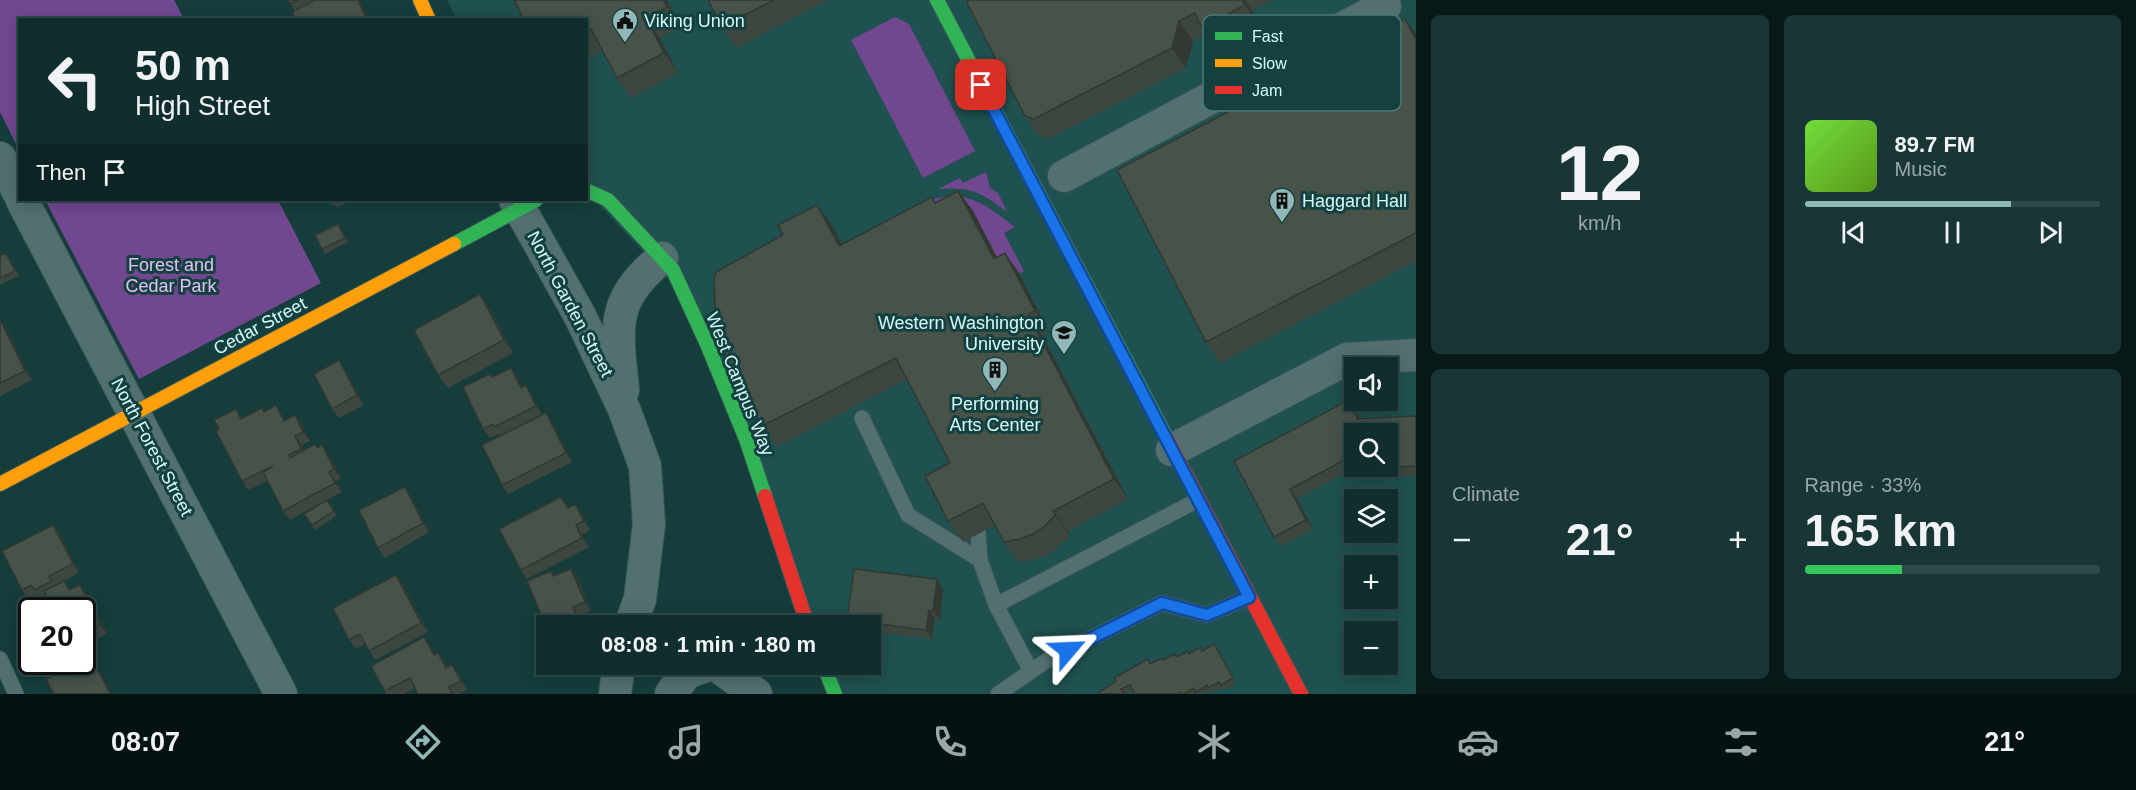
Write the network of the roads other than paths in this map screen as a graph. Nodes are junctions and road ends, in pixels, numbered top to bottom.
1 (420, 0) edge
2 (937, 0) edge
3 (1385, 6) dead end
4 (1368, 15) edge
5 (428, 18) edge
6 (1203, 102) edge
7 (0, 158) edge
8 (1064, 176) dead end
9 (18, 191) edge
10 (588, 191) edge
11 (23, 201) edge
12 (523, 203) edge
13 (662, 258) junction
14 (1416, 356) edge
15 (624, 409) junction
16 (134, 413) junction
17 (862, 418) dead end
18 (1172, 450) junction
19 (0, 484) edge
20 (1198, 500) junction
21 (978, 533) edge
22 (980, 560) junction
23 (1249, 597) junction
24 (996, 605) junction
25 (634, 615) edge
26 (804, 615) edge
27 (0, 659) edge
28 (1031, 671) junction
29 (618, 675) edge
30 (685, 675) edge
31 (729, 675) edge
32 (827, 675) edge
33 (16, 694) edge
34 (281, 694) edge
35 (615, 694) edge
36 (672, 694) edge
37 (756, 694) edge
38 (835, 694) edge
39 (998, 694) edge
40 (1301, 694) edge

1 - 5 street
2 - 18 street
3 - 4 street
6 - 8 street
7 - 9 street
10 - 13 street, West Campus Way
11 - 16 street, North Forest Street
12 - 15 street, North Garden Street
12 - 16 street, Cedar Street
13 - 15 street, North Garden Street
13 - 26 street, West Campus Way
14 - 18 street
15 - 25 street, North Garden Street
16 - 19 street, Cedar Street
16 - 34 street, North Forest Street
17 - 22 lane
18 - 20 street
20 - 23 street
20 - 24 lane
21 - 22 lane
22 - 24 lane
23 - 28 lane
23 - 40 street
24 - 28 lane
27 - 33 lane
28 - 39 lane
29 - 35 street
30 - 36 street
31 - 37 street
32 - 38 street

